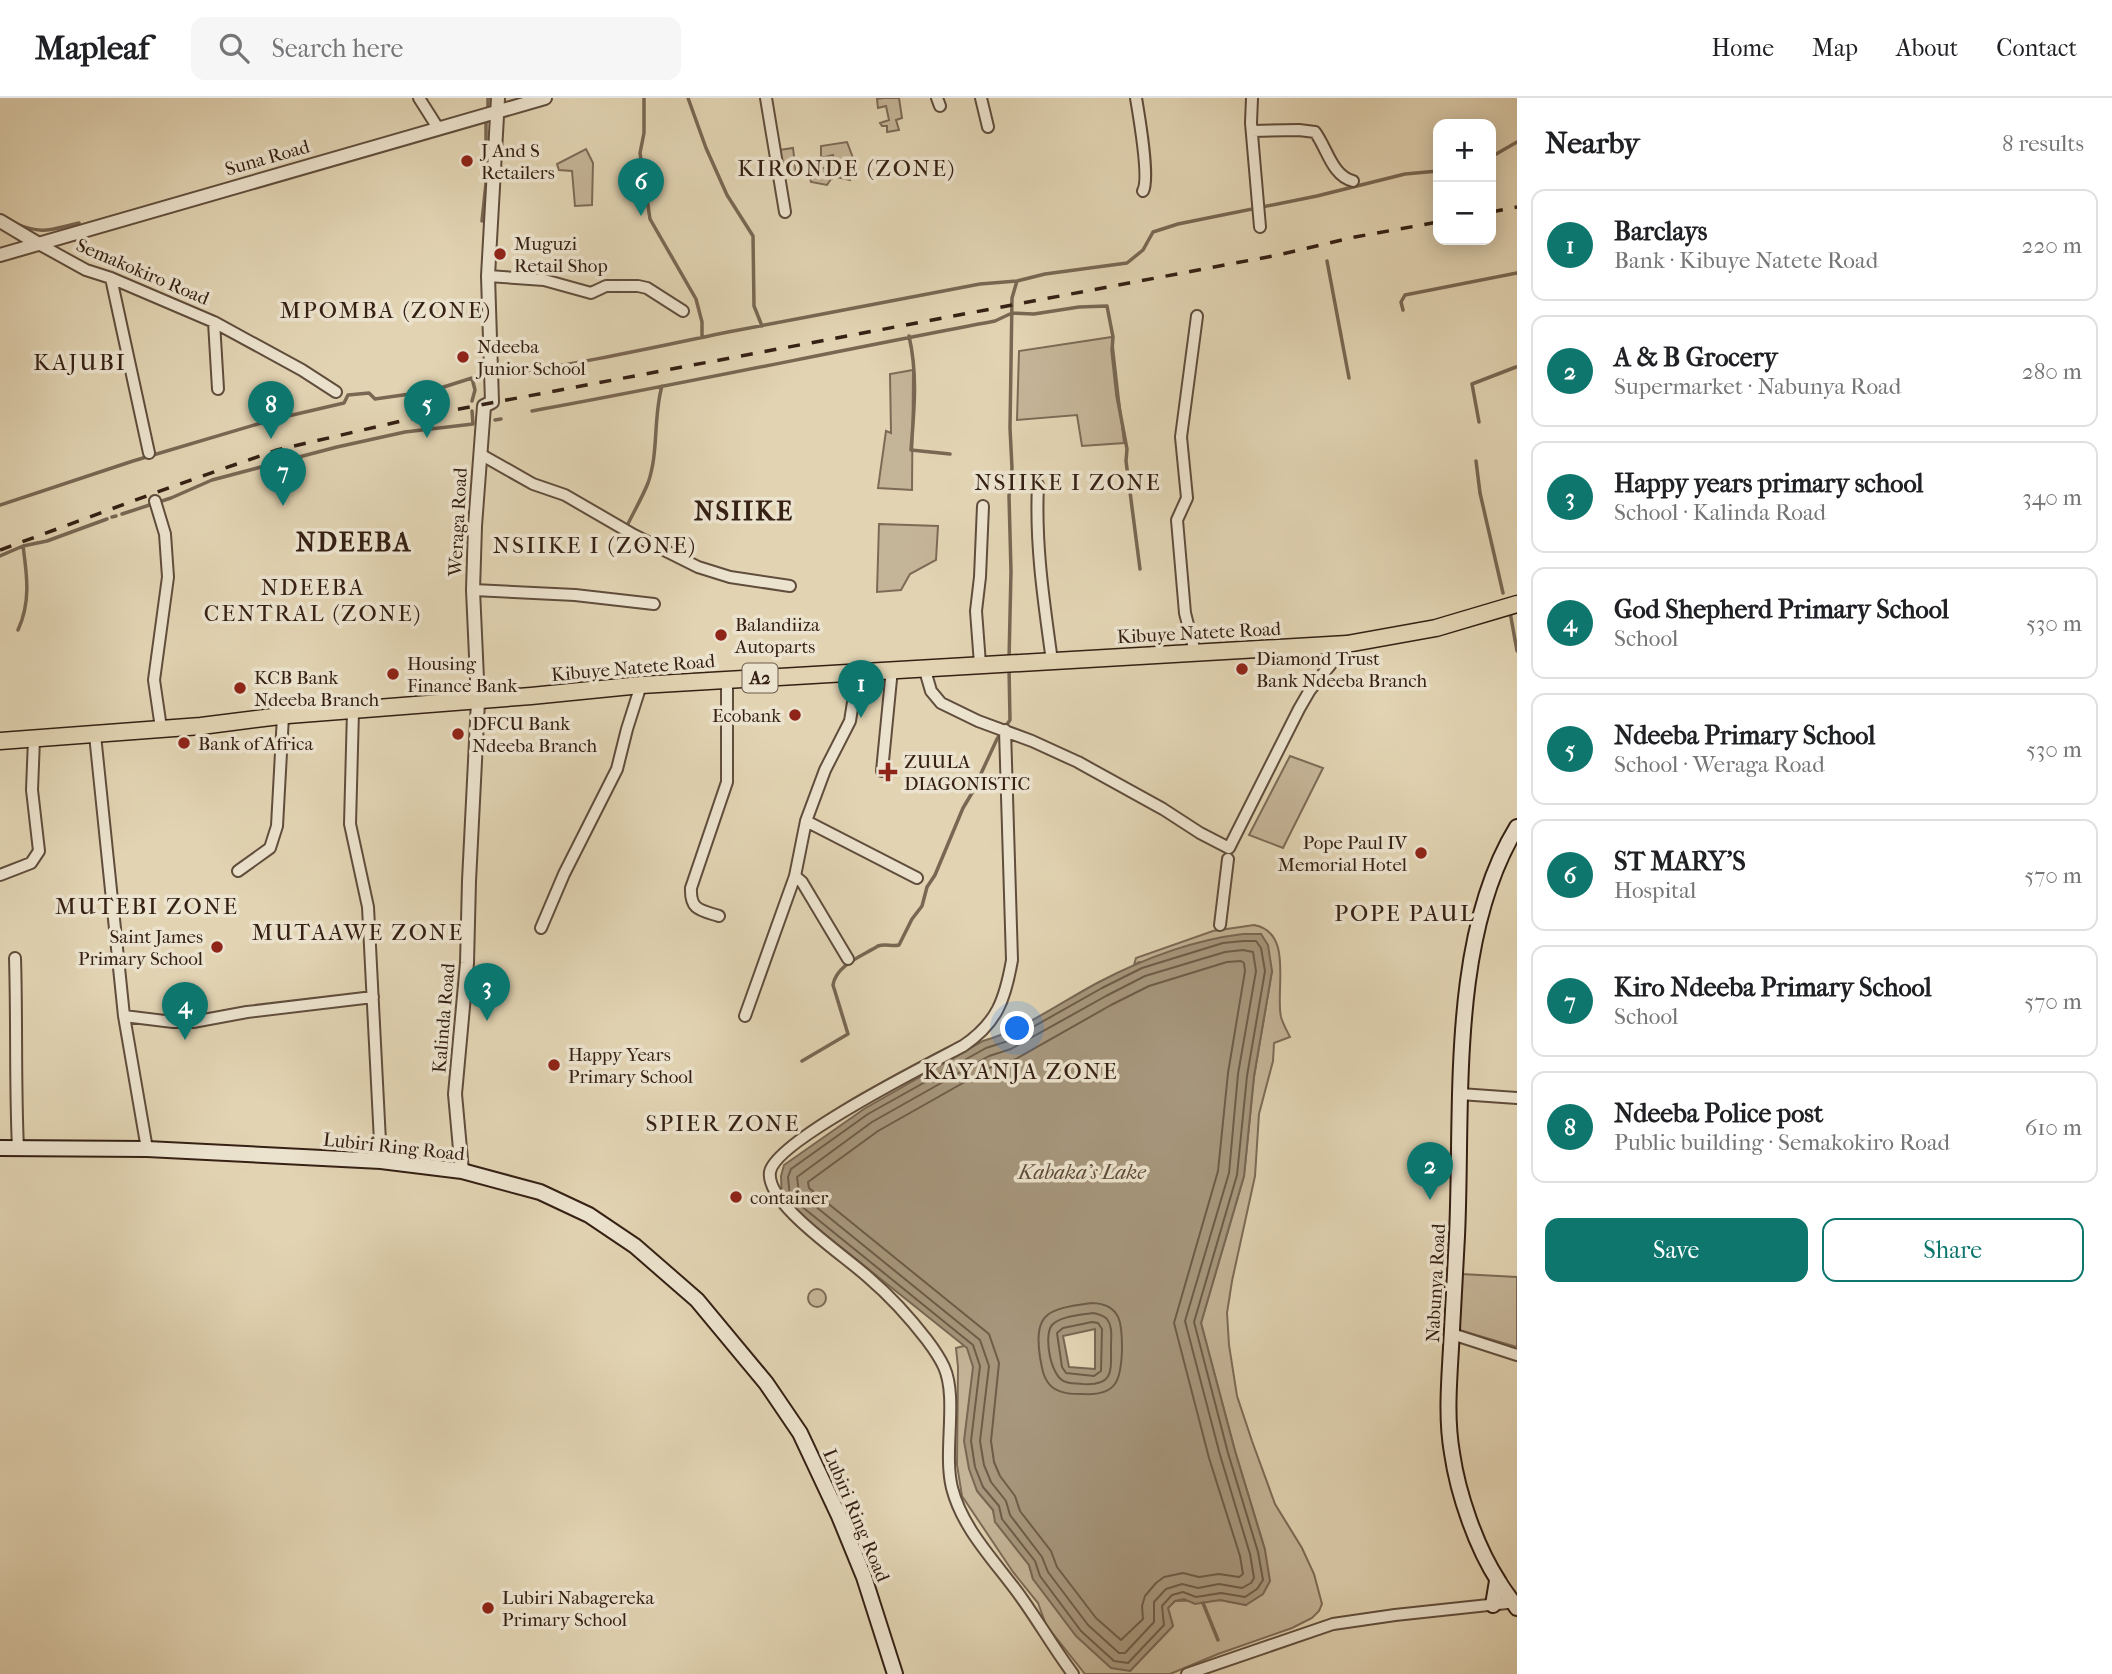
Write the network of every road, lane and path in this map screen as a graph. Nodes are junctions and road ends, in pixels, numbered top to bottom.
1 (419, 98) edge
2 (498, 98) edge
3 (545, 98) edge
4 (766, 98) edge
5 (981, 98) edge
6 (1136, 98) edge
7 (1252, 98) edge
8 (497, 112) junction
9 (988, 127) dead end
10 (438, 128) junction
11 (1252, 131) junction
12 (1353, 181) dead end
13 (1143, 191) dead end
14 (785, 212) dead end
15 (0, 221) edge
16 (1260, 228) dead end
17 (37, 243) junction
18 (0, 255) edge
19 (488, 276) junction
20 (111, 278) junction
21 (683, 311) dead end
22 (1197, 316) dead end
23 (214, 322) junction
24 (218, 389) dead end
25 (336, 392) dead end
26 (149, 453) dead end
27 (480, 454) junction
28 (1038, 485) dead end
29 (156, 504) dead end
30 (983, 506) dead end
31 (790, 586) dead end
32 (473, 590) junction
33 (654, 604) dead end
34 (1517, 604) edge
35 (1348, 643) junction
36 (1195, 652) junction
37 (1052, 662) junction
38 (980, 664) junction
39 (924, 667) junction
40 (892, 669) junction
41 (858, 671) junction
42 (727, 680) junction
43 (642, 685) junction
44 (478, 701) junction
45 (353, 711) junction
46 (283, 716) junction
47 (161, 727) junction
48 (1005, 730) junction
49 (95, 734) junction
50 (34, 739) junction
51 (0, 741) edge
52 (882, 771) dead end
53 (806, 821) junction
54 (1517, 827) edge
55 (1228, 859) dead end
56 (238, 871) dead end
57 (0, 875) edge
58 (795, 876) junction
59 (917, 878) dead end
60 (719, 916) dead end
61 (1220, 925) dead end
62 (541, 928) dead end
63 (15, 958) dead end
64 (848, 959) dead end
65 (373, 997) junction
66 (124, 1016) junction
67 (745, 1016) dead end
68 (1460, 1094) junction
69 (1517, 1098) edge
70 (0, 1148) edge
71 (18, 1148) junction
72 (147, 1149) junction
73 (381, 1161) junction
74 (462, 1171) junction
75 (1452, 1334) junction
76 (1517, 1355) edge
77 (1497, 1581) junction
78 (1493, 1605) junction
79 (1516, 1605) edge
80 (895, 1674) edge
81 (1073, 1674) edge
82 (1187, 1674) edge

1 - 10 street
2 - 8 street, Weraga Road
3 - 8 street, Suna Road
4 - 14 street
5 - 9 street
6 - 13 street
7 - 11 street
8 - 10 street, Suna Road
8 - 19 street, Weraga Road
10 - 17 street, Suna Road
11 - 12 street
11 - 16 street
15 - 17 street, Semakokiro Road
17 - 18 street, Suna Road
17 - 20 street, Semakokiro Road
19 - 21 street
19 - 27 street, Weraga Road
20 - 23 street, Semakokiro Road
20 - 26 street
22 - 36 street
23 - 24 street, Semakokiro Road
23 - 25 street
27 - 31 street
27 - 32 street, Weraga Road
28 - 37 street
29 - 47 street
30 - 38 street
32 - 33 street
32 - 44 street, Weraga Road
34 - 35 main road, Kibuye Natete Road / A2
35 - 36 main road, Kibuye Natete Road / A2
35 - 48 street
36 - 37 main road, Kibuye Natete Road / A2
37 - 38 main road, Kibuye Natete Road / A2
38 - 39 main road, Kibuye Natete Road / A2
39 - 40 main road, Kibuye Natete Road / A2
39 - 48 street
40 - 41 main road, Kibuye Natete Road / A2
40 - 52 street
41 - 42 main road, Kibuye Natete Road / A2
41 - 53 street
42 - 43 main road, Kibuye Natete Road / A2
42 - 60 street
43 - 44 main road, Kibuye Natete Road / A2
43 - 62 street
44 - 45 main road, Kibuye Natete Road / A2
44 - 74 street, Kalinda Road
45 - 46 main road, Kibuye Natete Road / A2
45 - 65 street
46 - 47 main road, Kibuye Natete Road / A2
46 - 56 street
47 - 49 main road, Kibuye Natete Road / A2
48 - 81 street
49 - 50 main road, Kibuye Natete Road / A2
49 - 66 street
50 - 51 main road, Kibuye Natete Road / A2
50 - 57 street
53 - 58 street
53 - 59 street
54 - 68 main road, Nabunya Road
55 - 61 street
58 - 64 street
58 - 67 street
63 - 71 street
65 - 66 street
65 - 73 street
66 - 72 street
68 - 69 street
68 - 75 main road, Nabunya Road
70 - 71 main road, Lubiri Ring Road
71 - 72 main road, Lubiri Ring Road
72 - 73 main road, Lubiri Ring Road
73 - 74 main road, Lubiri Ring Road
74 - 80 main road, Lubiri Ring Road
75 - 76 street
75 - 77 main road, Nabunya Road
77 - 78 main road
77 - 79 main road, Nabunya Road
78 - 79 street
78 - 82 street

